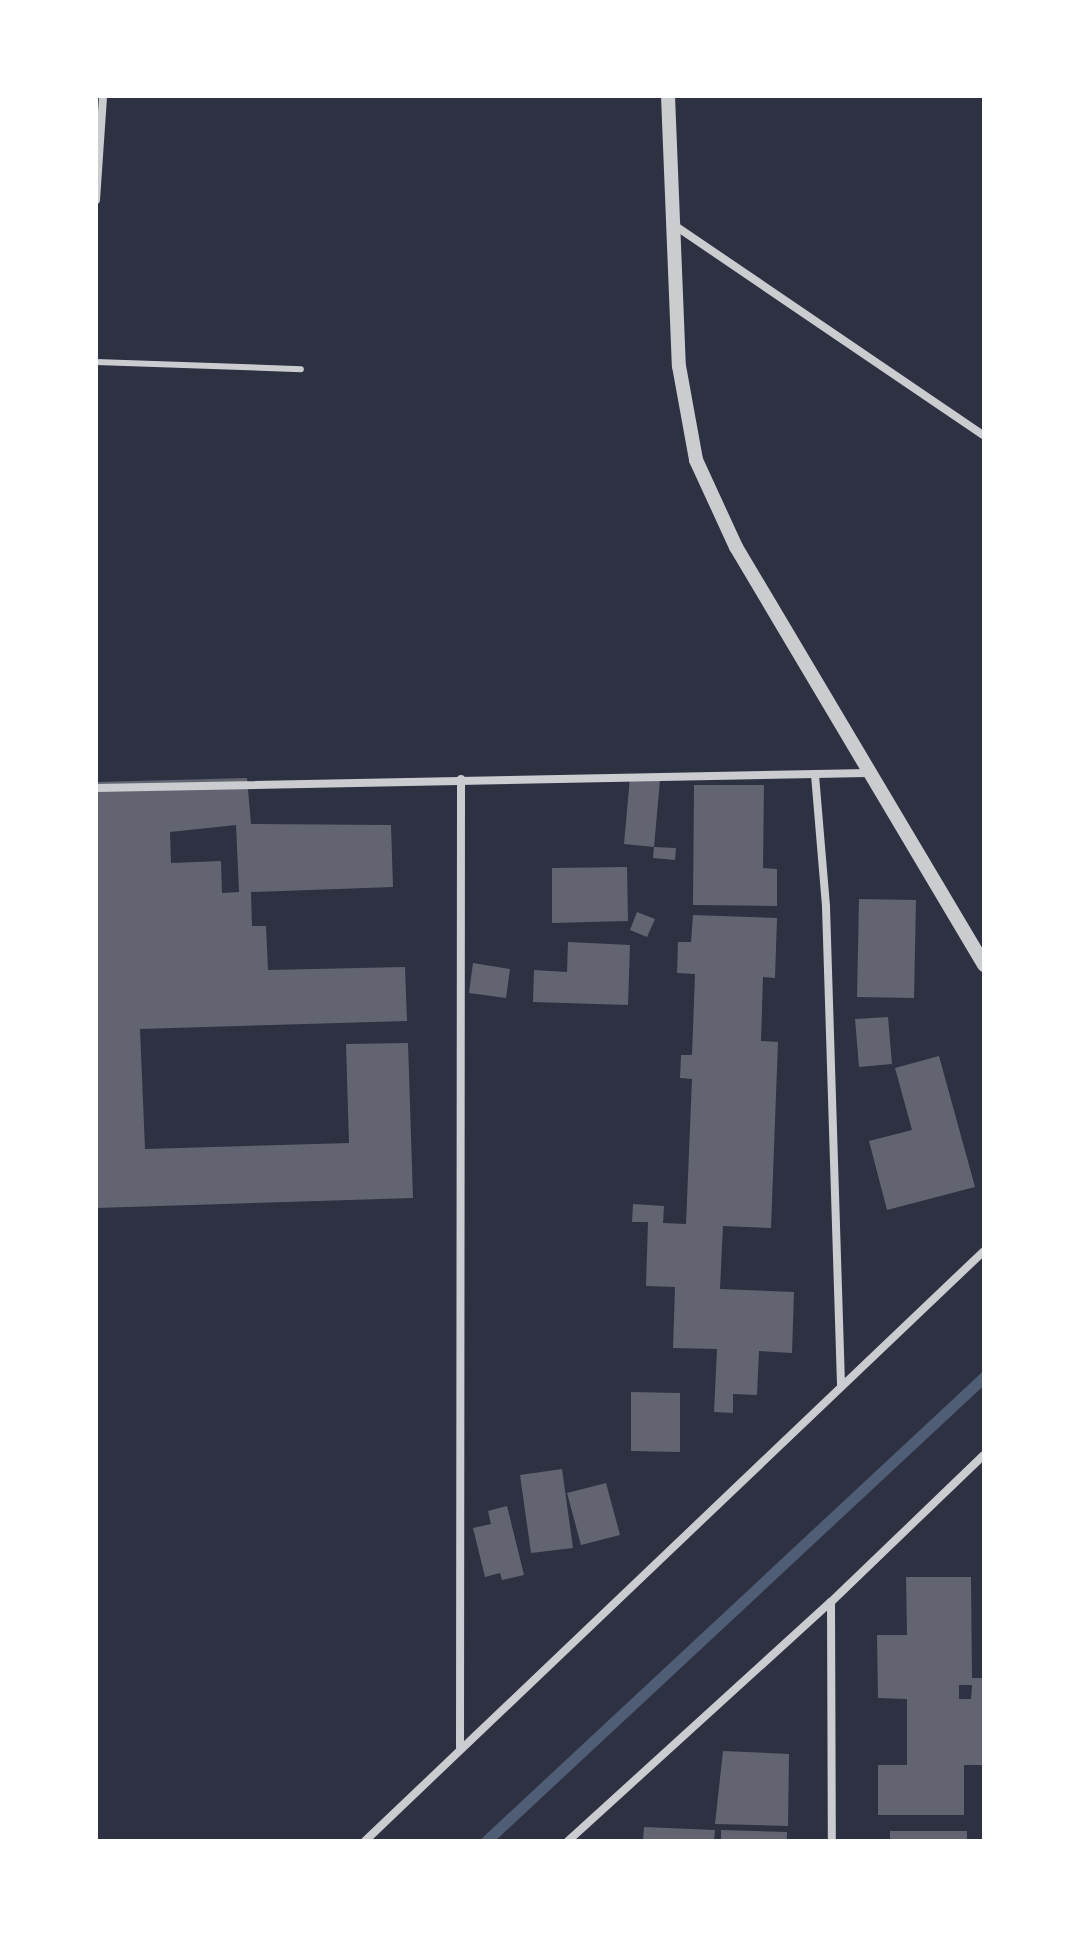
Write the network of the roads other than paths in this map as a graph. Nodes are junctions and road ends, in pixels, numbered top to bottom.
1 (103, 96) edge
2 (668, 96) edge
3 (96, 200) edge
4 (674, 225) junction
5 (96, 362) edge
6 (301, 369) dead end
7 (984, 436) edge
8 (868, 773) junction
9 (815, 775) junction
10 (461, 779) junction
11 (96, 788) edge
12 (984, 965) edge
13 (984, 1251) edge
14 (841, 1384) junction
15 (984, 1455) edge
16 (831, 1602) junction
17 (460, 1747) junction
18 (365, 1841) edge
19 (568, 1841) edge
20 (832, 1841) edge

1 - 3 street
2 - 4 street
4 - 7 street
4 - 8 street
5 - 6 lane
8 - 9 street
8 - 12 street
9 - 10 street
9 - 14 street
10 - 11 street
10 - 17 street
13 - 14 street
14 - 17 street
15 - 16 street
16 - 19 street
16 - 20 street
17 - 18 street

